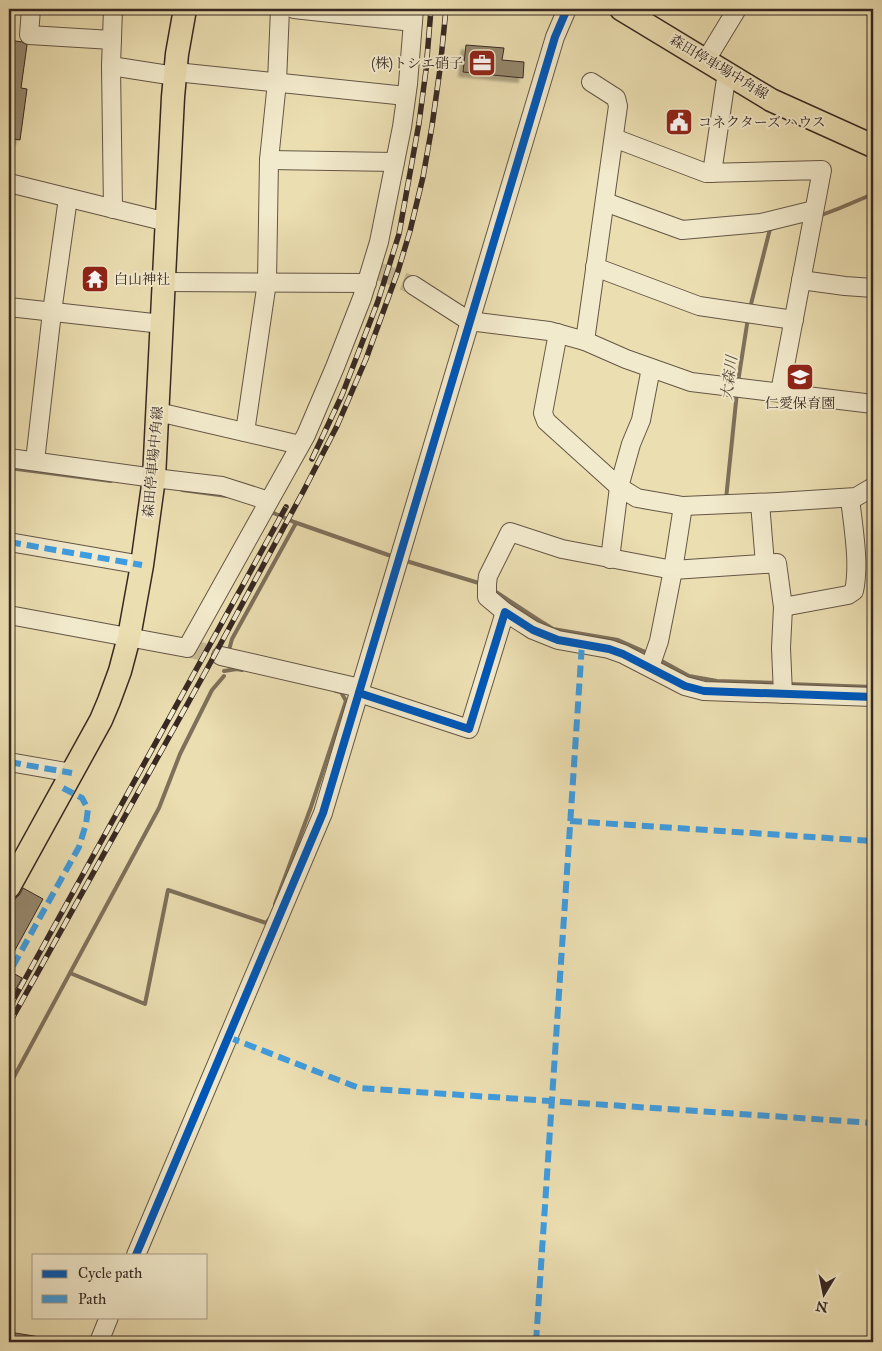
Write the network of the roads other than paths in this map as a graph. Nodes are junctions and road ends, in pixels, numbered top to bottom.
1 (31, 9) edge
2 (113, 9) edge
3 (185, 9) edge
4 (280, 9) edge
5 (294, 9) edge
6 (567, 9) edge
7 (621, 9) edge
8 (737, 9) edge
9 (414, 16) edge
10 (112, 40) junction
11 (706, 60) junction
12 (111, 66) junction
13 (727, 72) junction
14 (175, 74) junction
15 (277, 82) junction
16 (590, 82) dead end
17 (406, 96) junction
18 (614, 138) junction
19 (873, 146) edge
20 (269, 160) junction
21 (396, 162) junction
22 (712, 173) junction
23 (9, 183) edge
24 (68, 198) junction
25 (605, 202) junction
26 (113, 209) junction
27 (814, 215) junction
28 (167, 222) junction
29 (595, 267) junction
30 (372, 275) junction
31 (801, 280) junction
32 (164, 282) junction
33 (267, 282) junction
34 (413, 285) tunnel mouth
35 (873, 288) edge
36 (9, 307) edge
37 (52, 312) junction
38 (794, 320) junction
39 (469, 321) junction
40 (162, 324) junction
41 (558, 333) junction
42 (585, 341) junction
43 (651, 368) junction
44 (780, 392) junction
45 (873, 404) edge
46 (158, 412) junction
47 (245, 432) junction
48 (300, 445) junction
49 (9, 458) edge
50 (35, 461) junction
51 (153, 485) junction
52 (619, 487) junction
53 (873, 487) edge
54 (850, 498) junction
55 (269, 501) junction
56 (760, 502) junction
57 (683, 506) junction
58 (9, 542) edge
59 (610, 559) junction
60 (765, 564) junction
61 (142, 565) junction
62 (673, 570) junction
63 (784, 607) junction
64 (505, 612) junction
65 (9, 616) edge
66 (129, 636) junction
67 (221, 656) tunnel mouth
68 (652, 661) junction
69 (783, 687) junction
70 (359, 690) junction
71 (873, 697) edge
72 (9, 762) edge
73 (72, 773) junction
74 (9, 887) edge
75 (136, 1254) edge
76 (109, 1318) edge
77 (99, 1342) edge

1 - 10 street
2 - 10 street
3 - 14 main road, 森田停車場中角線
4 - 15 street
5 - 9 street
6 - 39 street
7 - 11 main road, 森田停車場中角線
8 - 11 street
9 - 17 street
10 - 12 street
11 - 13 main road, 森田停車場中角線
12 - 14 street
12 - 26 street
13 - 19 main road, 森田停車場中角線
13 - 22 street
14 - 15 street
14 - 28 main road, 森田停車場中角線
15 - 17 street
15 - 20 street
16 - 18 street
17 - 21 street
18 - 22 street
18 - 25 street
20 - 21 street
20 - 33 street
21 - 30 street
22 - 27 street
23 - 24 street
24 - 26 street
24 - 37 street
25 - 27 street
25 - 29 street
26 - 28 street
27 - 31 street
28 - 32 main road, 森田停車場中角線
29 - 38 street
29 - 42 street
30 - 33 street
30 - 48 street
31 - 35 street
31 - 38 street
32 - 33 street
32 - 40 main road, 森田停車場中角線
33 - 47 street
34 - 39 street
36 - 37 street
37 - 40 street
37 - 50 street
38 - 44 street
39 - 41 street
39 - 70 street
40 - 46 main road, 森田停車場中角線
41 - 42 street
41 - 52 street
42 - 43 street
43 - 44 street
43 - 52 street
44 - 45 street
46 - 47 street
46 - 51 main road, 森田停車場中角線
47 - 48 street
48 - 55 street
49 - 50 street
50 - 51 street
51 - 55 street
51 - 61 main road, 森田停車場中角線
52 - 57 street
52 - 59 street
53 - 54 street
54 - 56 street
54 - 63 street
55 - 66 street
56 - 57 street
56 - 60 street
57 - 62 street
58 - 61 street
59 - 62 street
59 - 64 street
60 - 62 street
60 - 63 street
61 - 66 main road, 森田停車場中角線
62 - 68 street
63 - 69 street
64 - 68 street
64 - 70 street
65 - 66 street
66 - 73 main road, 森田停車場中角線
67 - 70 street
68 - 69 street
69 - 71 street
70 - 75 street
72 - 73 street
73 - 74 main road, 森田停車場中角線
76 - 77 street

